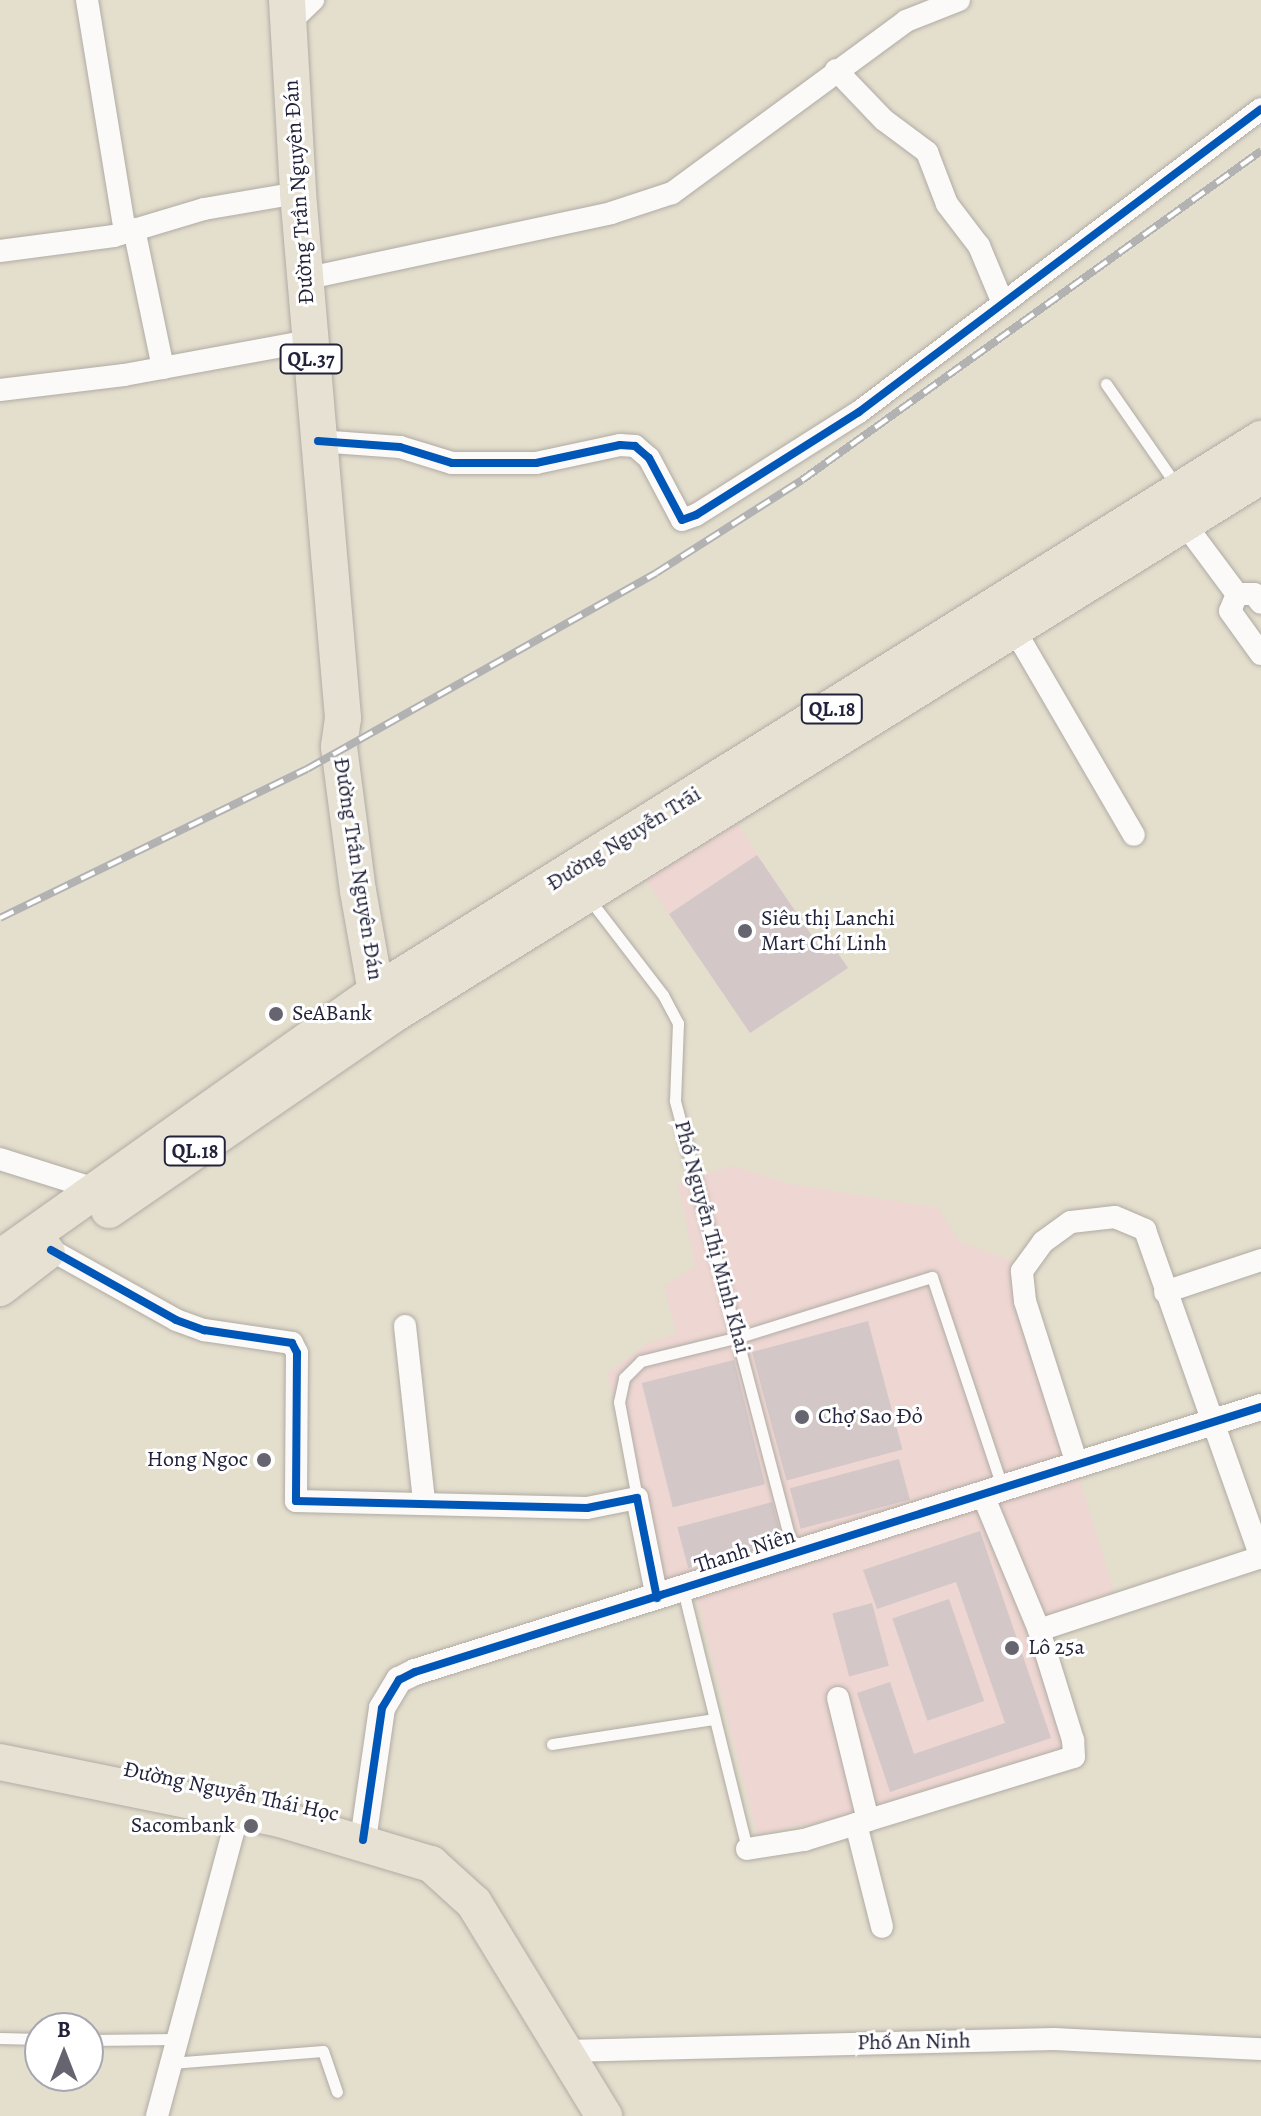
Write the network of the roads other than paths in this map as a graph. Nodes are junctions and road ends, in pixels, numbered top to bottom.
1 (87, 0) edge
2 (959, 0) edge
3 (296, 8) edge
4 (836, 70) junction
5 (1261, 109) edge
6 (298, 193) junction
7 (129, 230) junction
8 (0, 251) edge
9 (304, 279) junction
10 (1002, 301) junction
11 (310, 341) junction
12 (163, 368) junction
13 (1106, 384) dead end
14 (0, 390) edge
15 (1261, 439) edge
16 (318, 441) junction
17 (1261, 476) edge
18 (1182, 507) junction
19 (1237, 594) junction
20 (1261, 603) edge
21 (1014, 629) junction
22 (1261, 654) edge
23 (1134, 835) dead end
24 (580, 884) junction
25 (396, 996) junction
26 (0, 1159) edge
27 (95, 1189) junction
28 (40, 1242) junction
29 (0, 1258) edge
30 (1261, 1260) edge
31 (0, 1288) edge
32 (1165, 1292) junction
33 (405, 1326) dead end
34 (739, 1337) junction
35 (1261, 1407) edge
36 (1212, 1422) junction
37 (1077, 1464) junction
38 (992, 1490) junction
39 (637, 1498) junction
40 (424, 1501) junction
41 (794, 1554) junction
42 (1261, 1557) edge
43 (683, 1590) junction
44 (657, 1598) junction
45 (1039, 1630) junction
46 (838, 1698) dead end
47 (714, 1719) junction
48 (552, 1744) dead end
49 (0, 1762) edge
50 (239, 1811) junction
51 (862, 1822) junction
52 (363, 1840) junction
53 (747, 1849) joint
54 (882, 1927) dead end
55 (0, 2038) edge
56 (24, 2039) edge
57 (178, 2039) junction
58 (104, 2040) edge
59 (1261, 2049) edge
60 (566, 2051) junction
61 (171, 2063) junction
62 (337, 2092) dead end
63 (157, 2116) edge
64 (604, 2116) edge

1 - 7 street
2 - 4 street
3 - 6 highway, Đường Trần Nguyên Đán / QL.37
4 - 9 street
4 - 10 street
5 - 10 street
6 - 7 street
6 - 9 highway, Đường Trần Nguyên Đán / QL.37
7 - 8 street
7 - 12 street
9 - 11 highway, Đường Trần Nguyên Đán / QL.37
10 - 16 street
11 - 12 street
11 - 16 highway, Đường Trần Nguyên Đán / QL.37
12 - 14 street
13 - 18 lane
15 - 18 highway, Đường Nguyễn Trãi / QL.18
16 - 25 highway, Đường Trần Nguyên Đán / QL.37
17 - 18 highway, Đường Nguyễn Trãi / QL.18
18 - 19 street
18 - 21 highway, Đường Nguyễn Trãi / QL.18
18 - 24 highway, Đường Nguyễn Trãi / QL.18
19 - 20 street
19 - 22 street
21 - 23 street
21 - 24 highway, Đường Nguyễn Trãi / QL.18
24 - 25 highway, Đường Nguyễn Trãi / QL.18
24 - 34 lane, Phố Nguyễn Thị Minh Khai
25 - 27 highway, Đường Nguyễn Trãi / QL.18
25 - 28 highway, Đường Nguyễn Trãi / QL.18
26 - 27 street
27 - 28 highway, Đường Nguyễn Trãi / QL.18
28 - 29 highway, Đường Nguyễn Trãi / QL.18
28 - 31 highway, Đường Nguyễn Trãi / QL.18
28 - 40 street
30 - 32 street
32 - 36 street
32 - 37 street
33 - 40 street
34 - 38 lane
34 - 39 lane
34 - 41 lane, Phố Nguyễn Thị Minh Khai
35 - 36 street, Thanh Niên
36 - 37 street, Thanh Niên
36 - 42 street
37 - 38 street, Thanh Niên
38 - 41 street, Thanh Niên
38 - 45 street
39 - 40 street
39 - 44 street
41 - 43 street, Thanh Niên
42 - 45 street
43 - 44 street, Thanh Niên
43 - 47 lane
44 - 52 street, Thanh Niên
45 - 51 street
46 - 51 street
47 - 48 lane
47 - 53 lane
49 - 50 highway, Đường Nguyễn Thái Học
50 - 52 highway, Đường Nguyễn Thái Học
50 - 57 street
51 - 53 street
51 - 54 street
52 - 60 highway, Đường Nguyễn Thái Học
55 - 56 lane
57 - 58 lane
57 - 61 street
59 - 60 street, Phố An Ninh
60 - 64 highway, Đường Nguyễn Thái Học
61 - 62 lane
61 - 63 street

